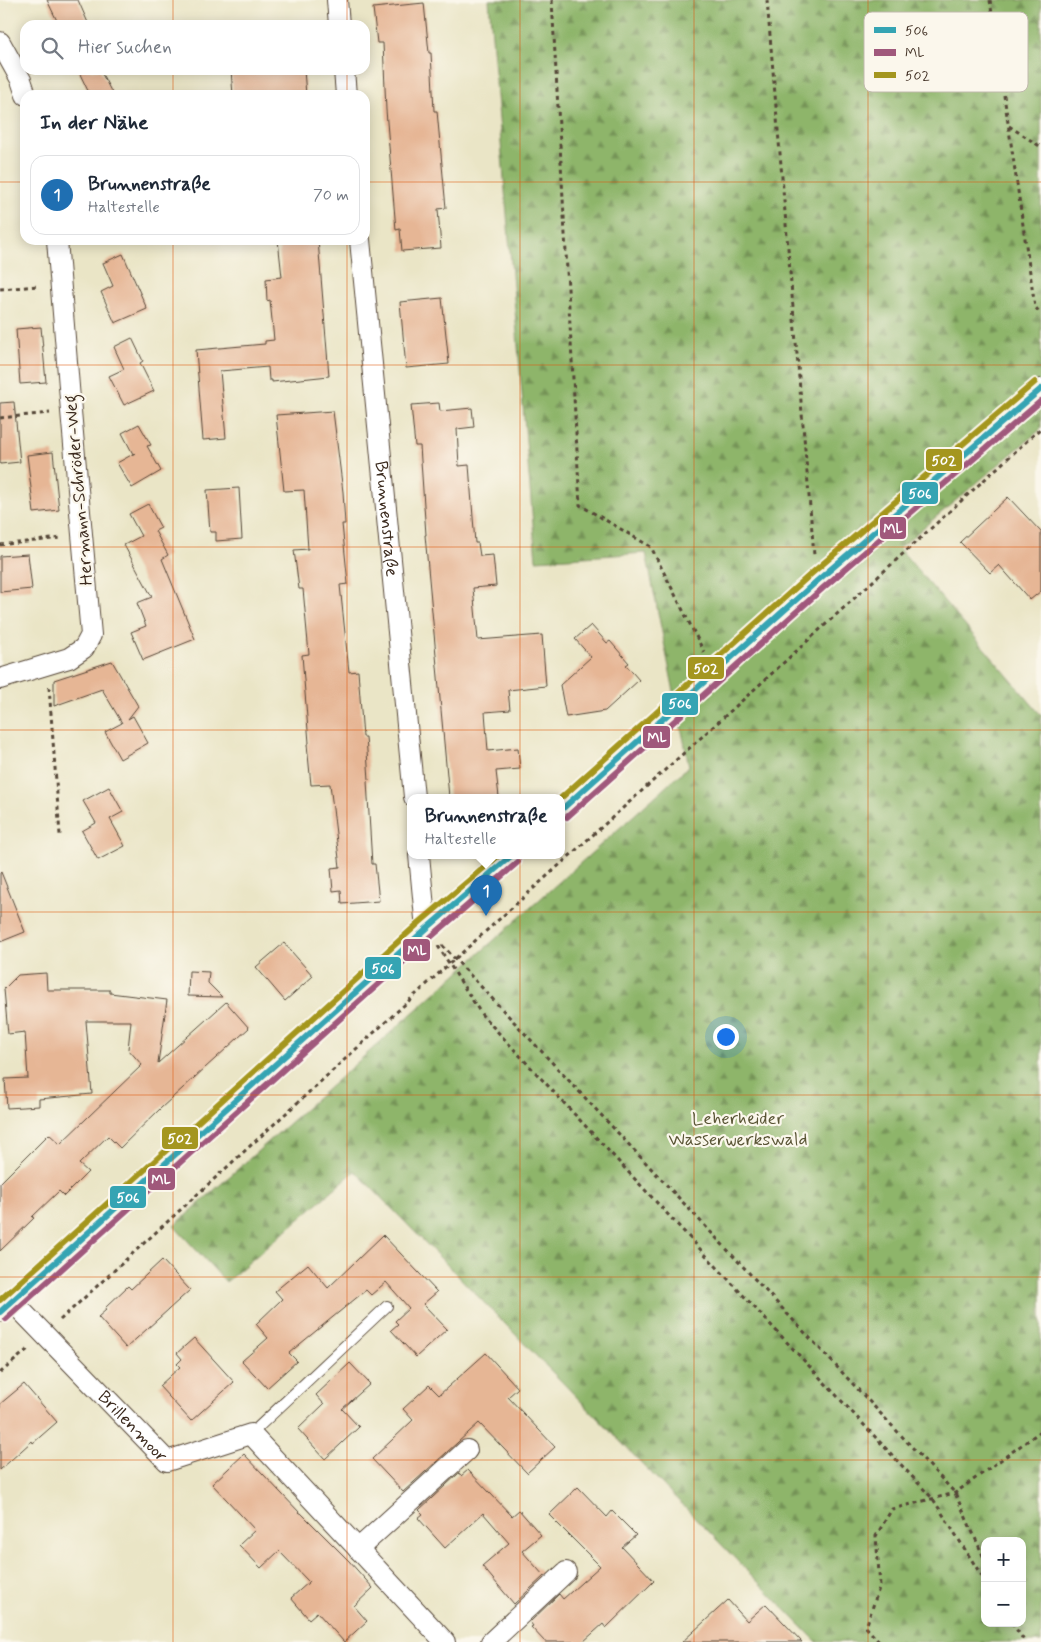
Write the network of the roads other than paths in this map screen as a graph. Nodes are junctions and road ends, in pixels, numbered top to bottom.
1 (337, 0) edge
2 (339, 20) edge
3 (0, 42) edge
4 (344, 75) edge
5 (25, 90) edge
6 (346, 90) edge
7 (57, 245) edge
8 (360, 245) edge
9 (1041, 389) edge
10 (0, 679) edge
11 (414, 794) edge
12 (565, 806) edge
13 (419, 859) edge
14 (507, 859) edge
15 (426, 929) junction
16 (386, 1306) dead end
17 (6, 1307) edge
18 (252, 1434) junction
19 (467, 1450) dead end
20 (358, 1549) junction
21 (566, 1572) dead end
22 (445, 1642) edge
23 (491, 1642) edge

1 - 2 street
3 - 5 street
4 - 6 street
7 - 10 street, Hermann-Schröder-Weg
8 - 11 street, Brunnenstraße
9 - 12 street
13 - 15 street
14 - 15 street
15 - 17 street
16 - 18 lane
17 - 18 street, Brillenmoor
18 - 20 street
19 - 20 street
20 - 22 street
21 - 23 street

